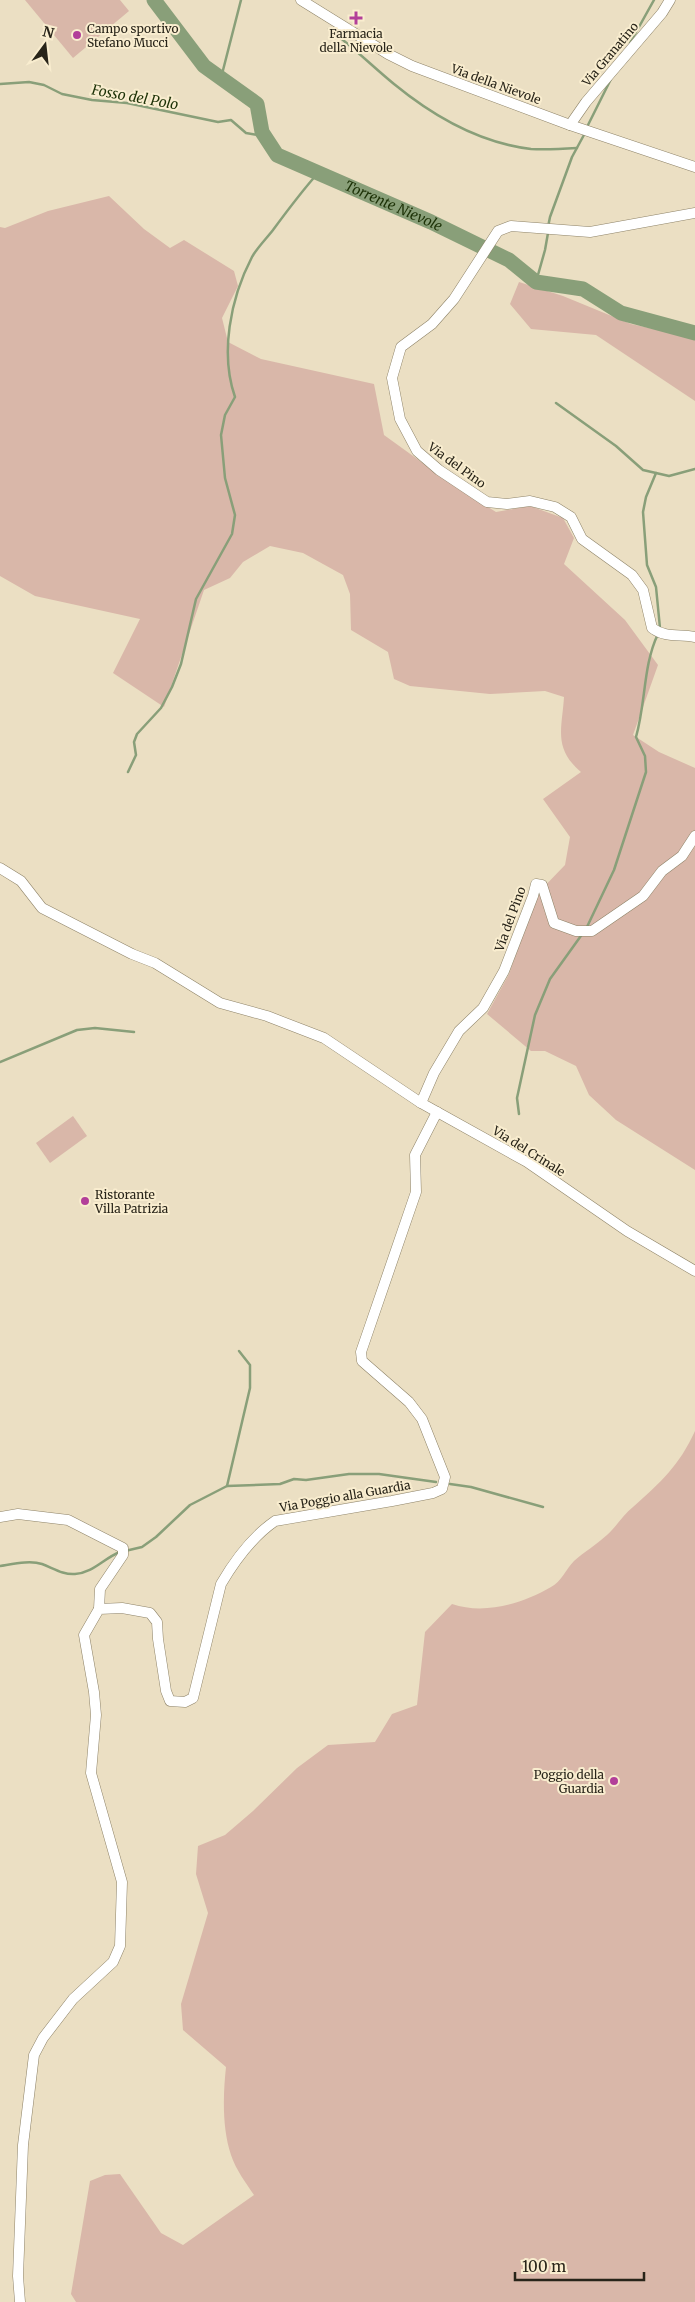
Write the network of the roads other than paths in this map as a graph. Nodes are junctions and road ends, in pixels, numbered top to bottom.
1 (301, 0) edge
2 (670, 0) edge
3 (570, 125) junction
4 (695, 167) edge
5 (695, 213) edge
6 (695, 637) edge
7 (695, 836) edge
8 (0, 868) edge
9 (421, 1102) junction
10 (437, 1112) junction
11 (695, 1271) edge
12 (0, 1517) edge
13 (99, 1609) junction
14 (20, 2302) edge

1 - 3 street, Via della Nievole
2 - 3 street, Via Granatino
3 - 4 street, Via della Nievole
5 - 6 street, Via del Pino
7 - 9 street, Via del Pino
8 - 9 street, Via del Crinale
9 - 10 street, Via del Crinale
10 - 11 street, Via del Crinale
10 - 13 street, Via Poggio alla Guardia
12 - 13 street
13 - 14 street

